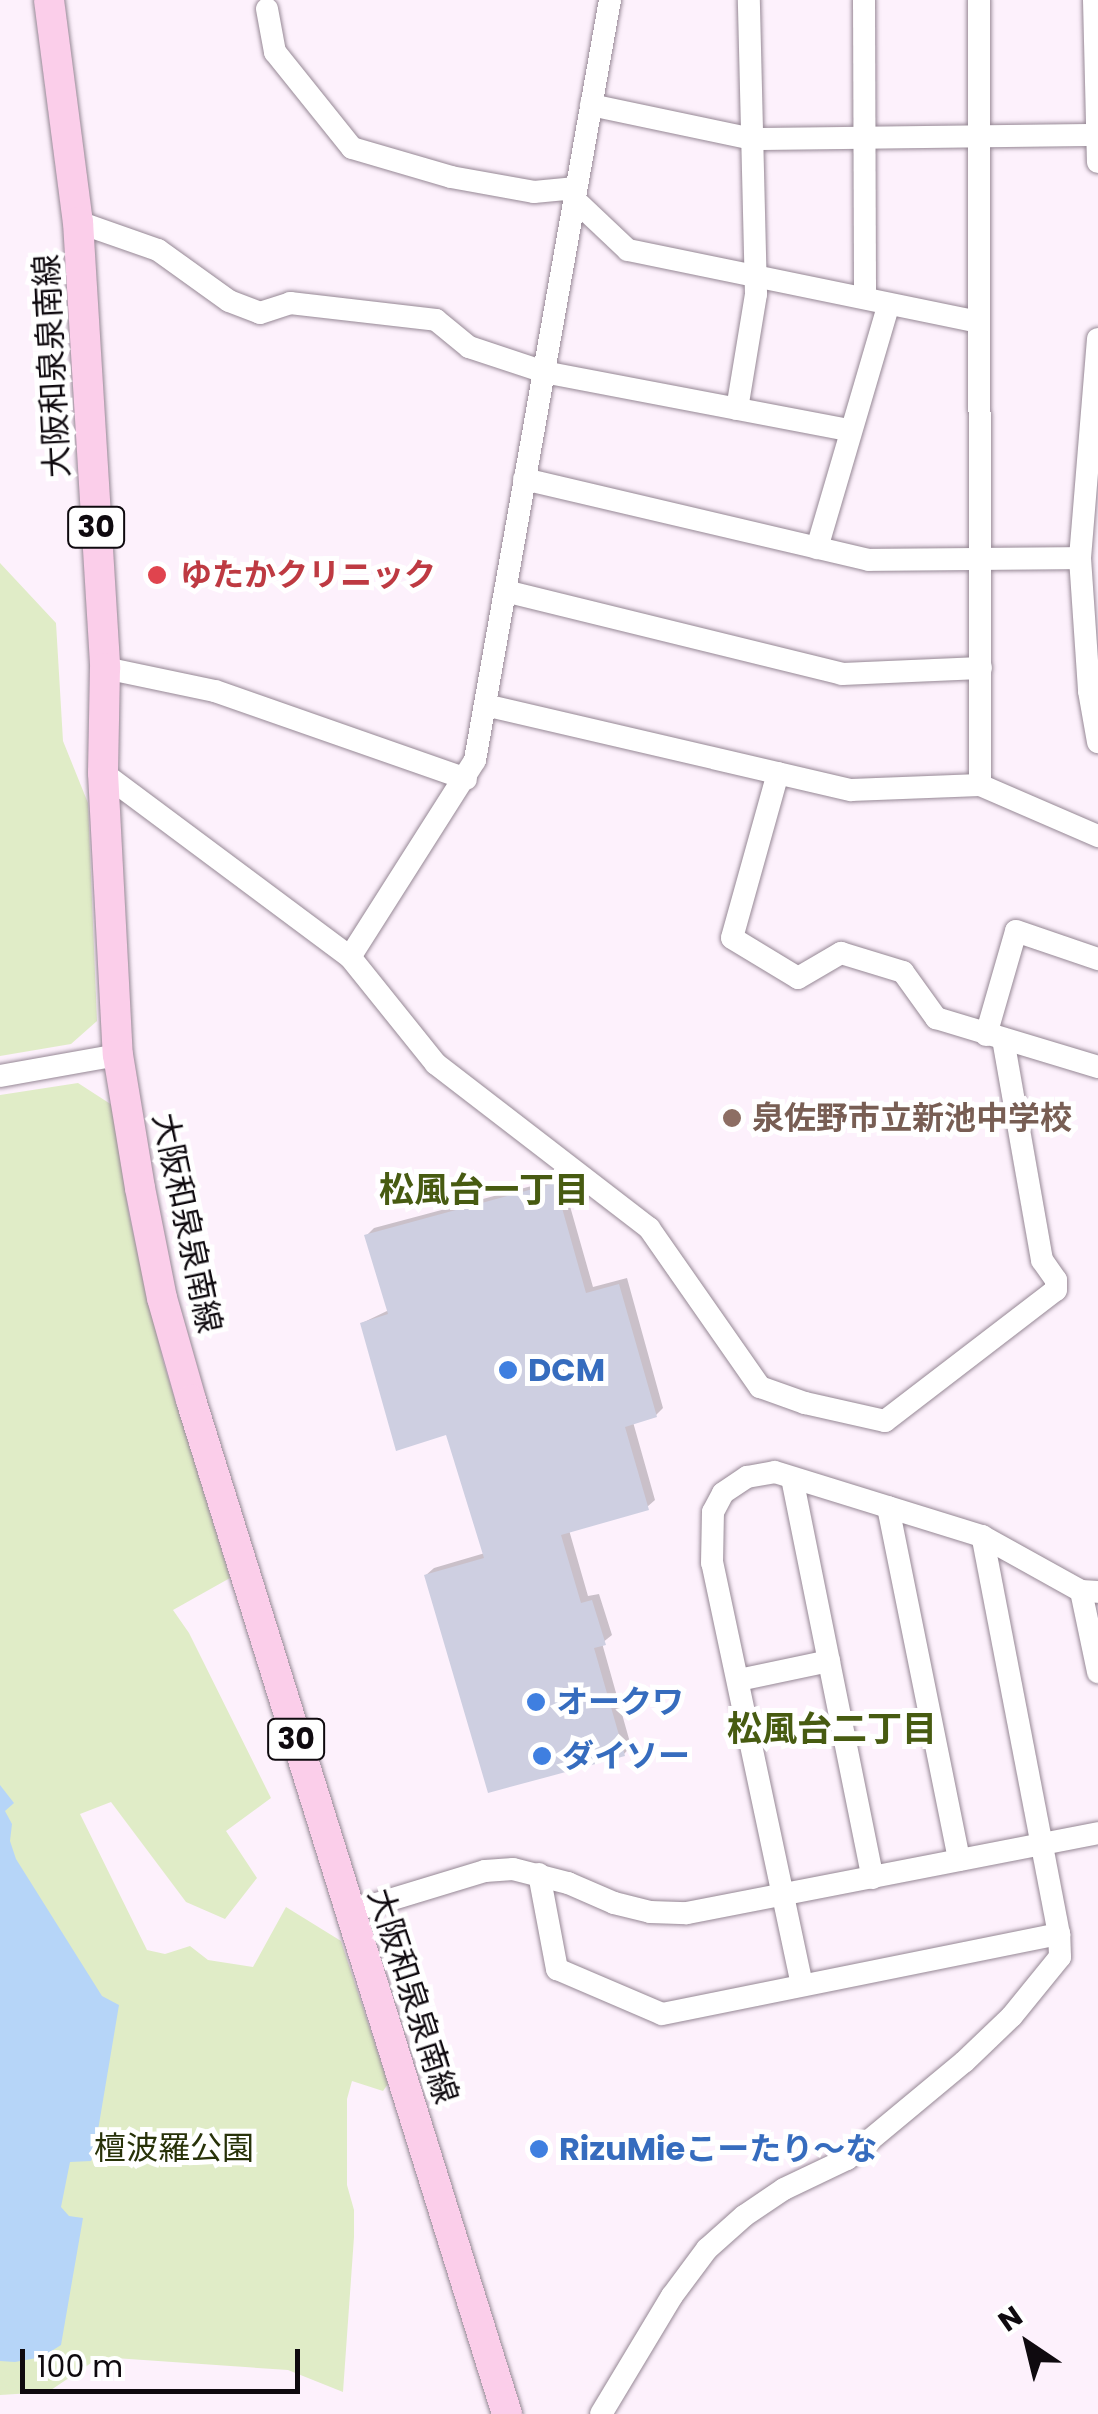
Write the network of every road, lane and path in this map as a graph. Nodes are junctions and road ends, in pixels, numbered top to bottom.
1 (48, 0) edge
2 (610, 0) edge
3 (750, 0) edge
4 (864, 0) edge
5 (979, 0) edge
6 (1094, 0) edge
7 (267, 9) dead end
8 (591, 105) junction
9 (1098, 135) edge
10 (863, 136) junction
11 (979, 136) junction
12 (752, 139) junction
13 (1098, 162) edge
14 (575, 193) junction
15 (78, 222) junction
16 (752, 275) junction
17 (865, 298) junction
18 (888, 306) junction
19 (978, 322) junction
20 (1098, 339) edge
21 (544, 372) junction
22 (737, 409) junction
23 (849, 430) junction
24 (524, 480) junction
25 (817, 548) junction
26 (1080, 558) junction
27 (982, 561) junction
28 (505, 591) junction
29 (104, 668) junction
30 (981, 668) junction
31 (486, 705) junction
32 (1098, 742) edge
33 (104, 773) junction
34 (778, 773) junction
35 (466, 779) junction
36 (980, 785) junction
37 (1098, 836) edge
38 (350, 957) junction
39 (1098, 959) edge
40 (995, 1037) junction
41 (118, 1056) junction
42 (1098, 1066) edge
43 (0, 1076) edge
44 (792, 1478) junction
45 (888, 1508) junction
46 (982, 1536) junction
47 (1090, 1591) edge
48 (829, 1661) junction
49 (1098, 1672) edge
50 (739, 1680) junction
51 (1098, 1833) edge
52 (1044, 1844) junction
53 (958, 1860) junction
54 (539, 1874) junction
55 (873, 1878) junction
56 (784, 1896) junction
57 (350, 1912) junction
58 (1058, 1934) junction
59 (802, 1985) junction
60 (507, 2414) edge
61 (601, 2414) edge

1 - 15 main road, 大阪和泉泉南線 / 30
2 - 8 street
3 - 12 street
4 - 10 street
5 - 11 street
6 - 9 street
7 - 14 street
8 - 12 street
8 - 14 street
9 - 11 street
9 - 13 street
10 - 11 street
10 - 12 street
10 - 17 street
11 - 19 street
12 - 16 street
14 - 16 street
14 - 21 street
15 - 21 street
15 - 29 main road, 大阪和泉泉南線 / 30
16 - 17 street
16 - 22 street
17 - 18 street
18 - 19 street
18 - 23 street
19 - 27 street
20 - 26 street
21 - 22 street
21 - 24 street
22 - 23 street
23 - 25 street
24 - 25 street
24 - 28 street
25 - 27 street
26 - 27 street
26 - 32 street
27 - 30 street
28 - 30 street
28 - 31 street
29 - 33 main road, 大阪和泉泉南線 / 30
29 - 35 street
30 - 36 street
31 - 34 street
31 - 35 street
33 - 38 street
33 - 41 main road, 大阪和泉泉南線 / 30
34 - 36 street
34 - 40 street
35 - 38 street
36 - 37 street
38 - 40 street
39 - 40 street
40 - 42 street
41 - 43 street
41 - 57 main road, 大阪和泉泉南線 / 30
44 - 45 street
44 - 48 street
44 - 50 street
45 - 46 street
45 - 53 street
46 - 47 street
46 - 52 street
47 - 49 street
48 - 50 street
48 - 55 street
50 - 56 street
51 - 52 street
52 - 53 street
52 - 58 street
53 - 55 street
54 - 56 street
54 - 57 street
54 - 59 street
55 - 56 street
56 - 59 street
57 - 60 main road, 大阪和泉泉南線 / 30
58 - 59 street
58 - 61 street

